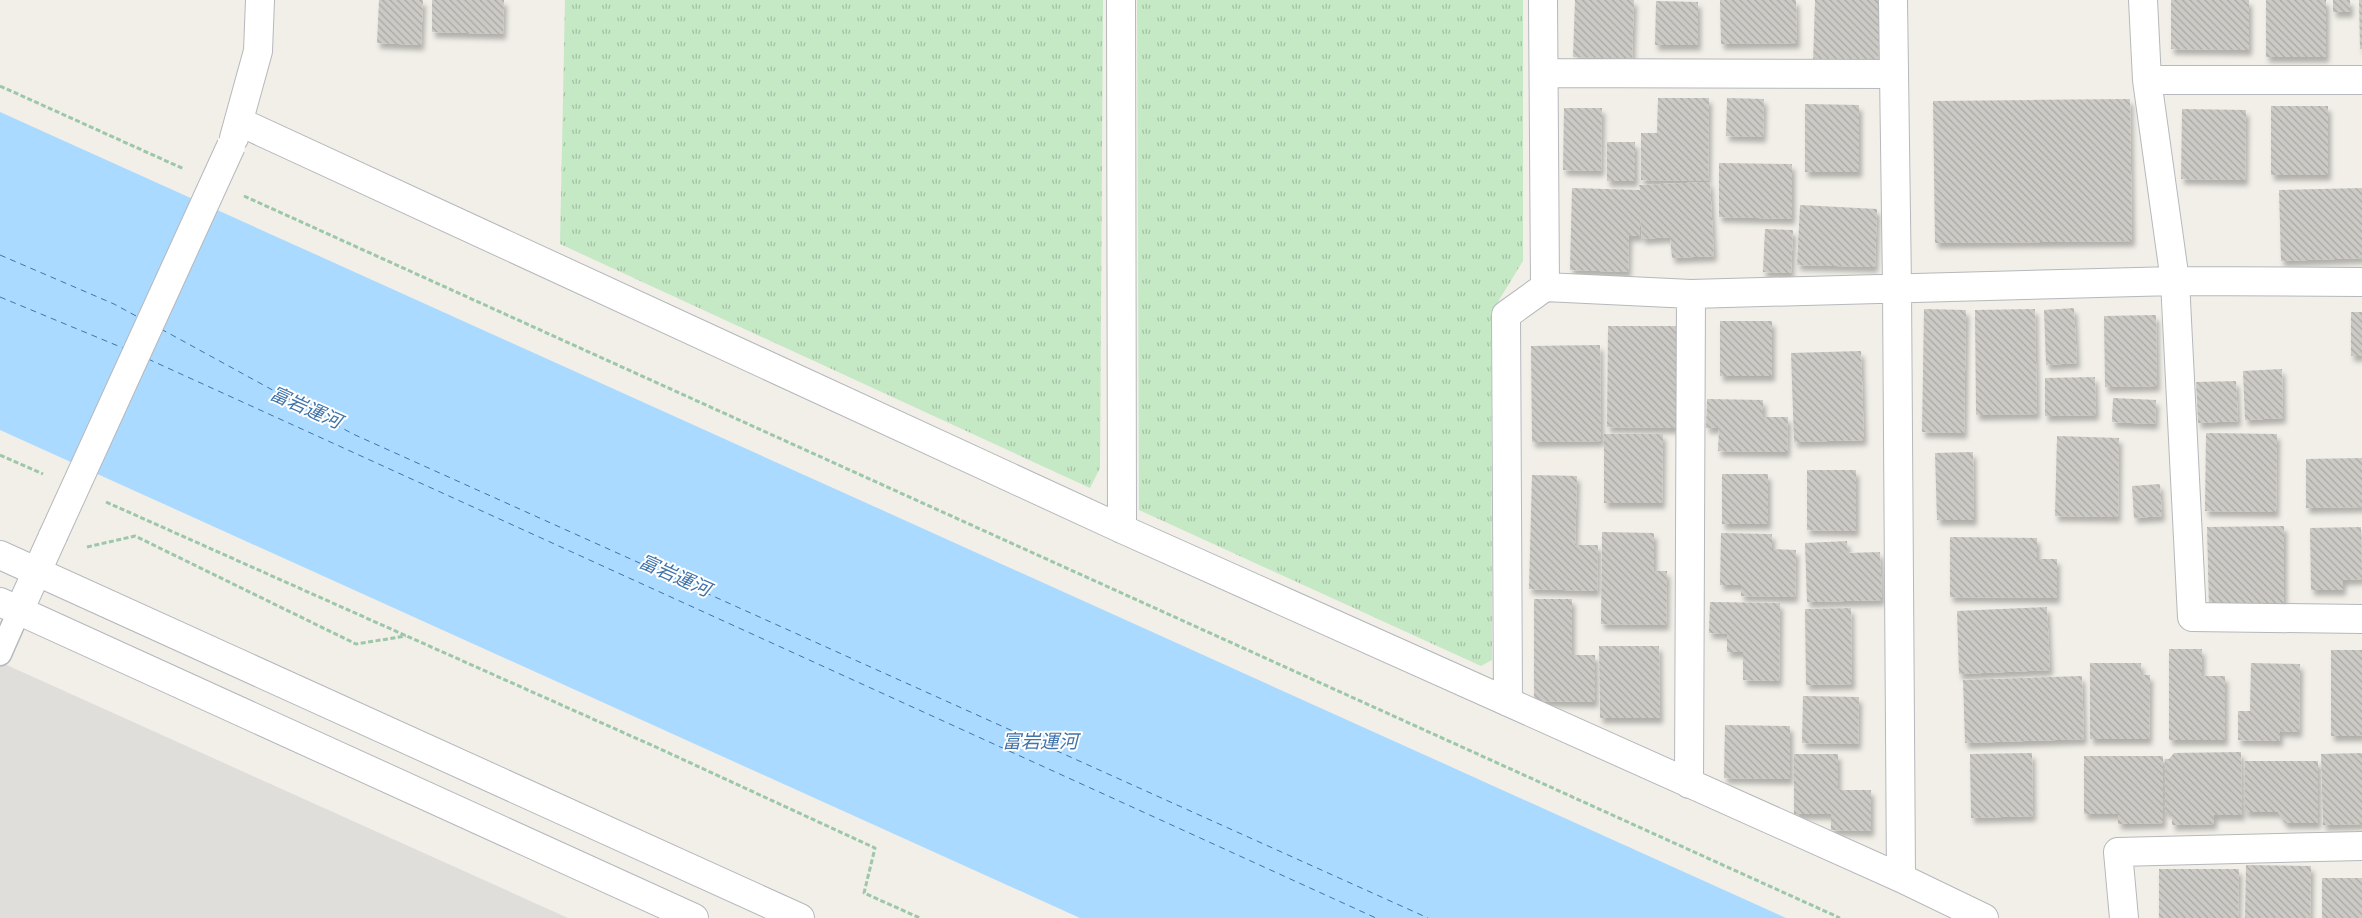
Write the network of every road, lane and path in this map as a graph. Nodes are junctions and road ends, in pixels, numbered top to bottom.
1 (260, 0) edge
2 (1121, 0) edge
3 (1543, 0) edge
4 (1892, 0) edge
5 (2143, 0) edge
6 (1544, 73) junction
7 (1894, 74) junction
8 (2147, 80) junction
9 (2362, 80) edge
10 (0, 86) edge
11 (236, 134) junction
12 (191, 172) dead end
13 (237, 193) dead end
14 (2175, 281) junction
15 (2362, 282) edge
16 (1545, 287) junction
17 (1897, 287) junction
18 (1691, 294) junction
19 (0, 456) edge
20 (45, 476) dead end
21 (99, 500) dead end
22 (1122, 528) junction
23 (51, 541) junction
24 (0, 555) edge
25 (37, 572) junction
26 (10, 606) edge
27 (2362, 619) edge
28 (406, 636) junction
29 (0, 654) edge
30 (1508, 702) junction
31 (1689, 784) junction
32 (2362, 846) edge
33 (1901, 878) junction
34 (694, 918) edge
35 (800, 918) edge
36 (920, 918) edge
37 (1840, 918) edge
38 (1984, 918) edge
39 (2124, 918) edge

1 - 11 street
2 - 22 street
3 - 6 street
4 - 7 street
5 - 8 street
6 - 7 street
6 - 16 street
7 - 17 street
8 - 9 street
8 - 14 street
10 - 12 path
11 - 22 street
11 - 23 street, bridge
13 - 37 path
14 - 15 street
14 - 17 street
14 - 27 street
16 - 18 street
16 - 30 street
17 - 18 street
17 - 33 street
18 - 31 street
19 - 20 path
21 - 28 path
22 - 30 street
23 - 25 street
23 - 28 path
24 - 25 street
25 - 26 street
25 - 35 street
26 - 29 lane
26 - 34 street
28 - 36 path
30 - 31 street
31 - 33 street
32 - 39 street
33 - 38 street

